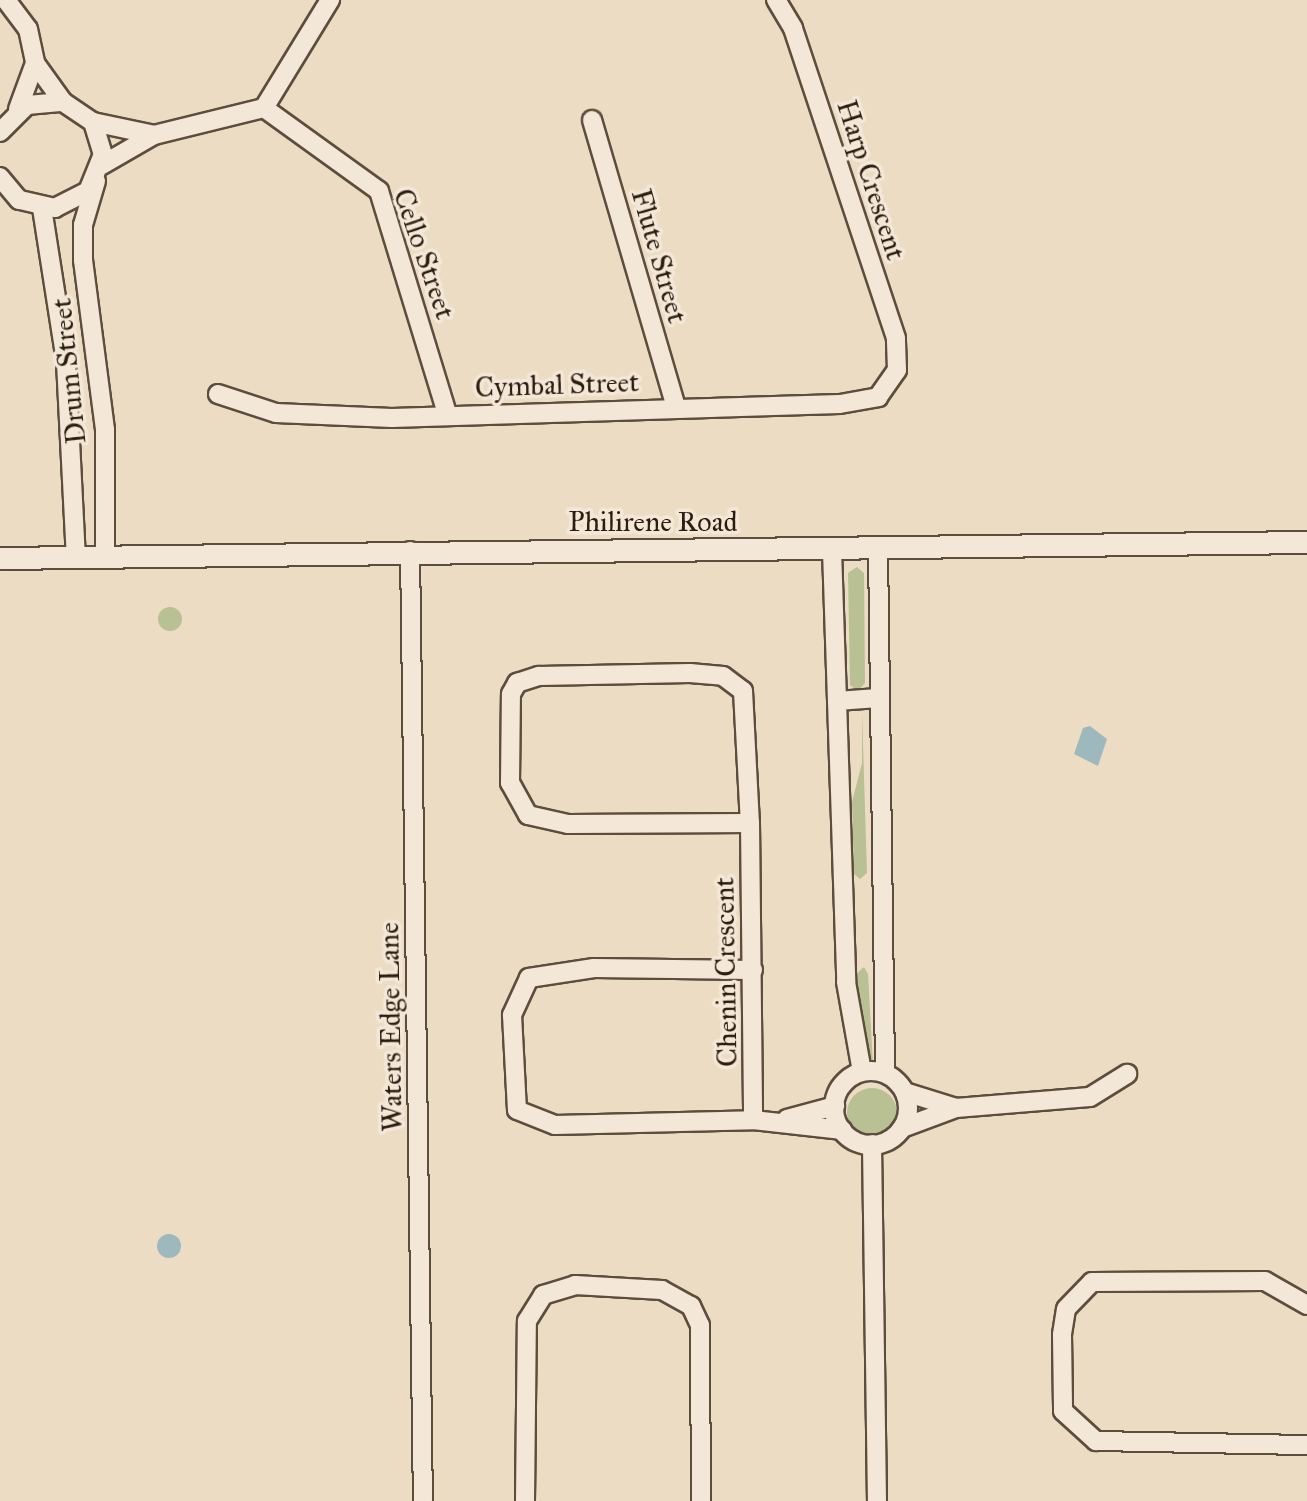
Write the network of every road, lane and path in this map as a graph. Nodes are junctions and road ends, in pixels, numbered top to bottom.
1 (6, 0) edge
2 (330, 0) edge
3 (775, 0) edge
4 (35, 63) junction
5 (64, 102) junction
6 (264, 108) junction
7 (18, 109) junction
8 (592, 120) dead end
9 (93, 122) junction
10 (0, 132) edge
11 (154, 135) junction
12 (99, 173) junction
13 (1, 180) edge
14 (42, 208) junction
15 (100, 379) junction
16 (67, 380) junction
17 (892, 381) joint
18 (218, 394) dead end
19 (676, 407) junction
20 (448, 416) junction
21 (1307, 542) edge
22 (878, 549) junction
23 (832, 550) junction
24 (410, 551) junction
25 (76, 557) junction
26 (105, 557) junction
27 (0, 558) edge
28 (878, 698) junction
29 (837, 701) junction
30 (750, 823) junction
31 (753, 970) junction
32 (862, 1072) junction
33 (884, 1073) junction
34 (1127, 1074) dead end
35 (905, 1092) junction
36 (835, 1106) junction
37 (956, 1108) junction
38 (753, 1120) junction
39 (780, 1121) junction
40 (902, 1128) junction
41 (842, 1130) junction
42 (872, 1144) junction
43 (1307, 1305) edge
44 (1307, 1445) edge
45 (423, 1501) edge
46 (525, 1501) edge
47 (701, 1501) edge
48 (877, 1501) edge

1 - 4 street
2 - 6 street
3 - 17 street, Harp Crescent
4 - 5 street
4 - 7 street
5 - 7 street
5 - 9 street
6 - 11 street
6 - 20 street, Cello Street
7 - 10 street
8 - 19 street, Flute Street
9 - 11 street
9 - 12 street
11 - 12 street
12 - 14 street
12 - 15 street, Drum Street
13 - 14 street
14 - 16 street, Drum Street
15 - 16 street
15 - 26 street, Drum Street
16 - 25 street, Drum Street
17 - 19 street, Cymbal Street
18 - 20 street, Cymbal Street
19 - 20 street, Cymbal Street
21 - 22 street, Philirene Road
22 - 23 street, Philirene Road
22 - 28 street
23 - 24 street, Philirene Road
23 - 29 street
24 - 26 street, Philirene Road
24 - 45 street, Waters Edge Lane
25 - 26 street, Philirene Road
25 - 27 street, Philirene Road
28 - 29 street
28 - 33 street
29 - 32 street
30 - 30 street, Chenin Crescent
30 - 31 street, Chenin Crescent
31 - 38 street, Chenin Crescent
31 - 38 street
32 - 33 street
32 - 36 street
33 - 35 street
34 - 37 street
35 - 37 street
35 - 40 street
36 - 39 street
36 - 41 street
37 - 40 street
38 - 39 street
39 - 41 street
40 - 42 street
41 - 42 street
42 - 48 street
43 - 44 street
46 - 47 street

